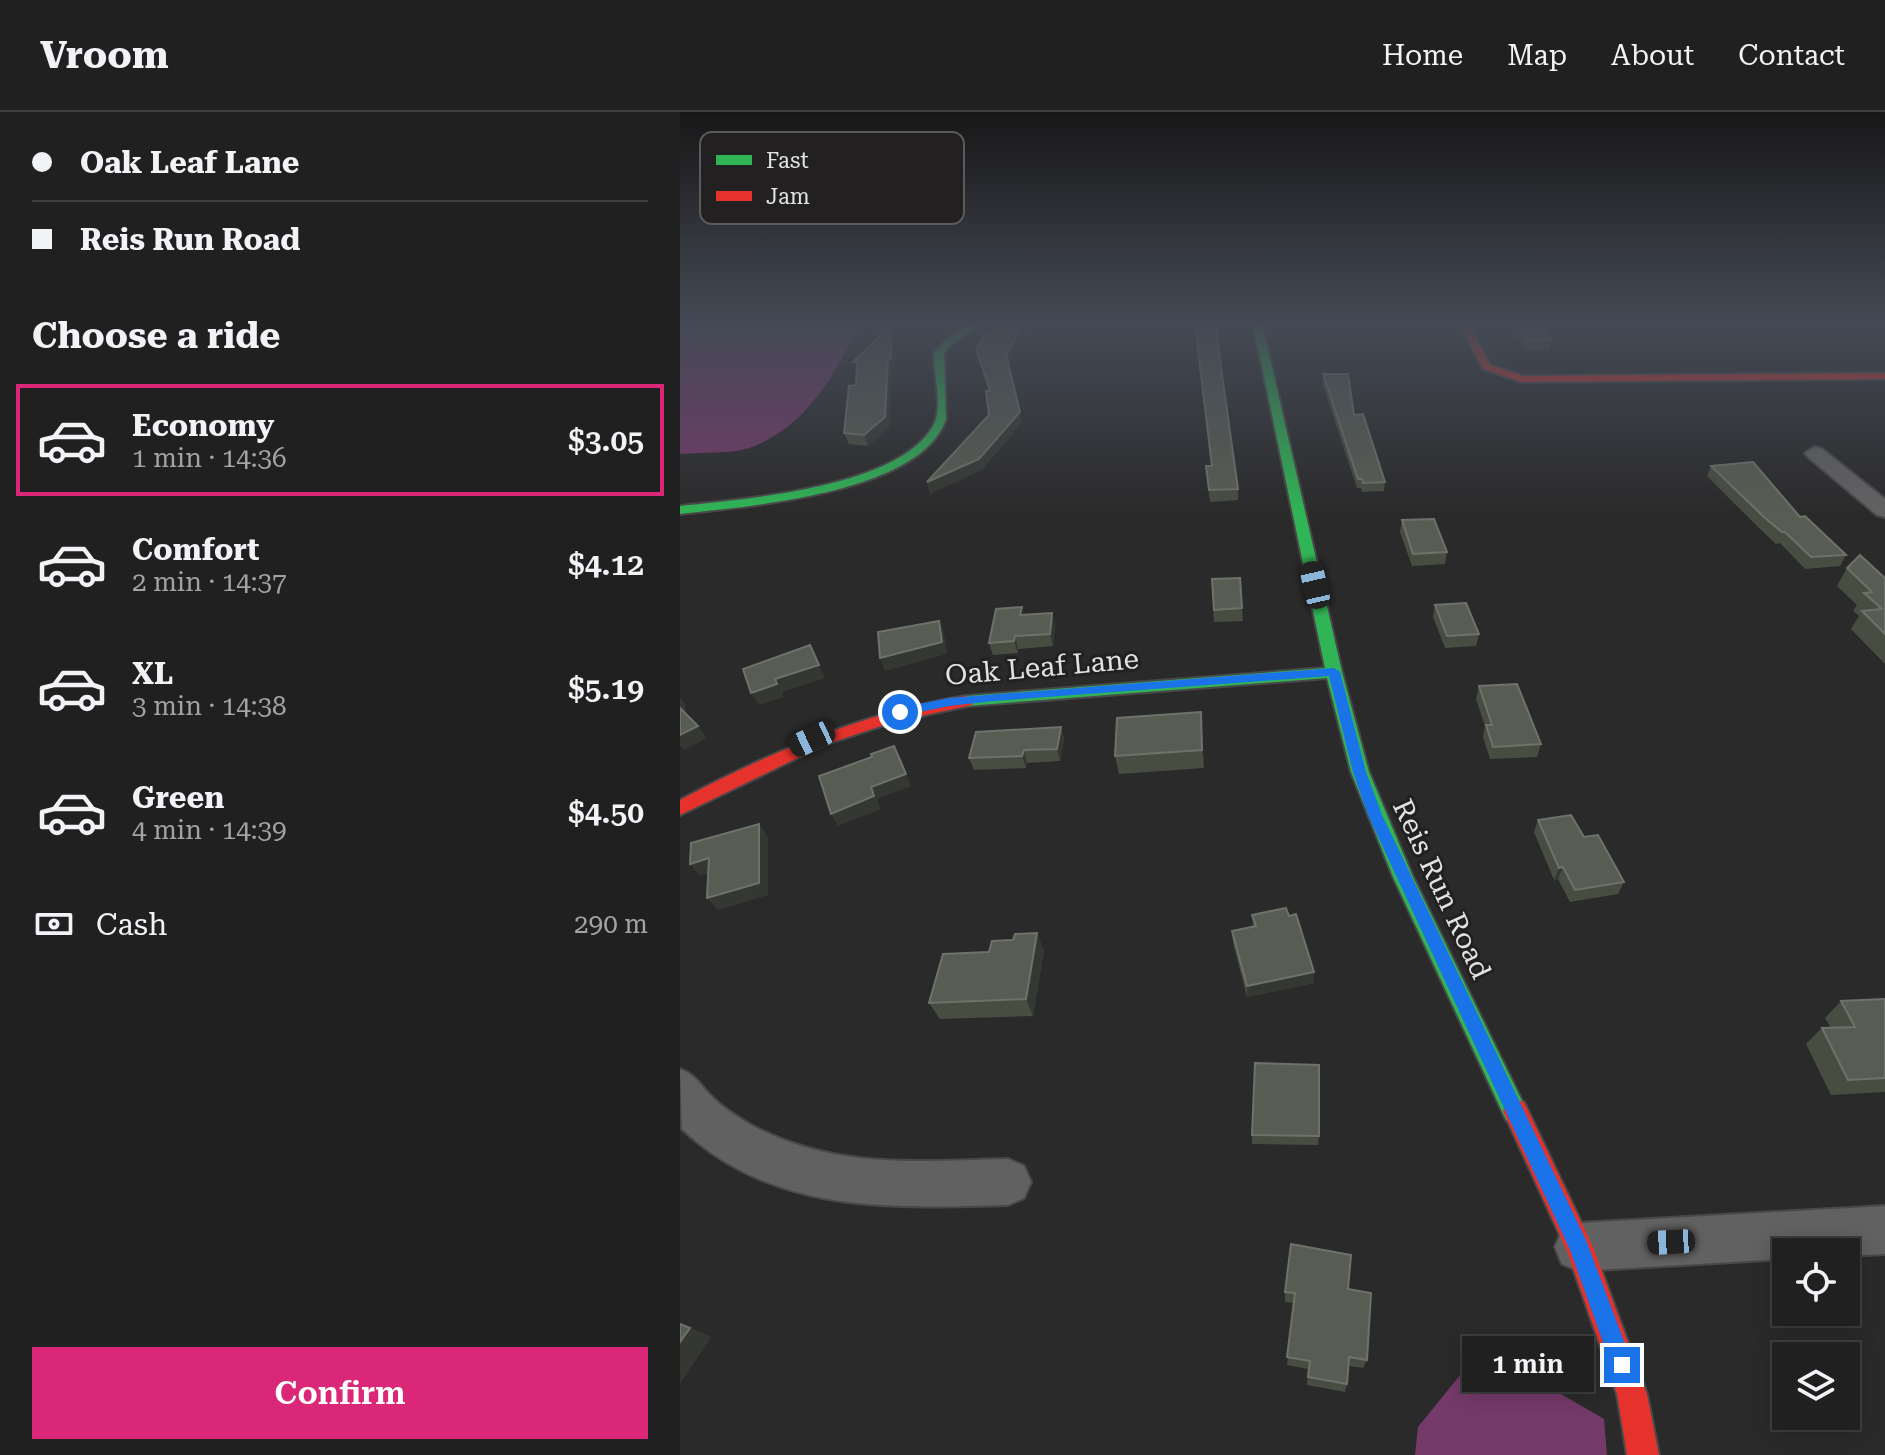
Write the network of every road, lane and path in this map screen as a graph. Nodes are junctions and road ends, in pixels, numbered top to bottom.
1 (940, 387) edge
2 (1271, 387) edge
3 (1815, 453) dead end
4 (680, 510) edge
5 (1885, 510) edge
6 (1334, 672) junction
7 (680, 808) edge
8 (680, 1090) edge
9 (1008, 1182) dead end
10 (1885, 1230) edge
11 (1579, 1247) junction
12 (1643, 1455) edge

1 - 4 street
2 - 6 street, Reis Run Road
3 - 5 street
6 - 7 street, Oak Leaf Lane
6 - 11 street, Reis Run Road
8 - 9 street
10 - 11 street
11 - 12 street, Reis Run Road

